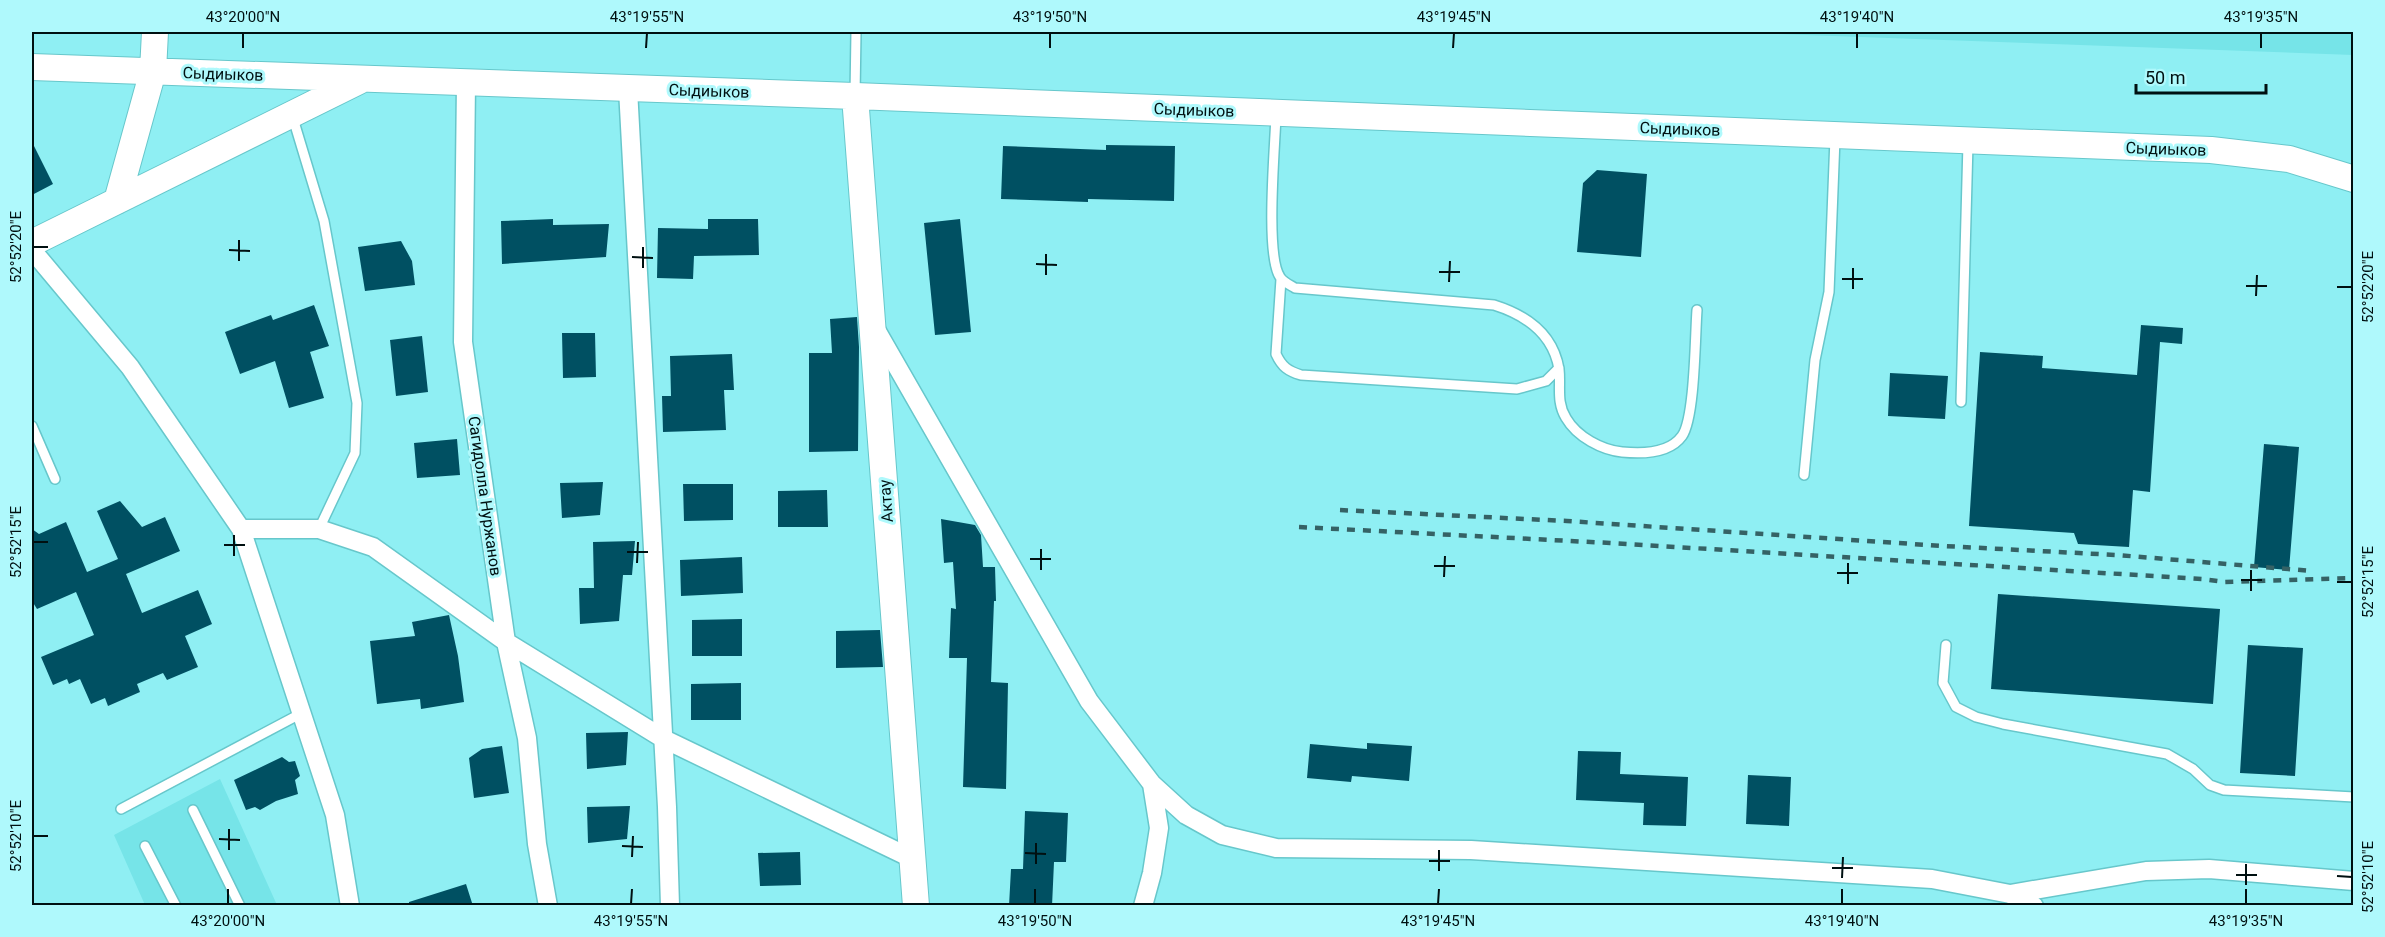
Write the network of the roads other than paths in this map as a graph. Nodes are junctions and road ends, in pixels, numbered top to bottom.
1 (155, 32) edge
2 (856, 32) edge
3 (32, 67) edge
4 (153, 70) junction
5 (362, 80) junction
6 (466, 83) junction
7 (628, 89) junction
8 (855, 96) junction
9 (1276, 113) junction
10 (292, 115) junction
11 (1835, 135) junction
12 (1968, 141) junction
13 (2354, 179) edge
14 (117, 201) junction
15 (32, 243) edge
16 (32, 250) edge
17 (1281, 279) junction
18 (1698, 310) dead end
19 (872, 324) junction
20 (1559, 368) junction
21 (1961, 402) dead end
22 (32, 426) edge
23 (1804, 475) dead end
24 (55, 479) dead end
25 (241, 529) junction
26 (319, 529) junction
27 (506, 642) junction
28 (1946, 645) dead end
29 (302, 713) junction
30 (663, 739) junction
31 (1152, 784) junction
32 (2354, 797) edge
33 (121, 809) dead end
34 (193, 810) dead end
35 (145, 846) dead end
36 (913, 859) junction
37 (2354, 881) edge
38 (2010, 894) junction
39 (176, 906) edge
40 (240, 906) edge
41 (350, 906) edge
42 (548, 906) edge
43 (670, 906) edge
44 (916, 906) edge
45 (1143, 906) edge
46 (2034, 906) edge

1 - 4 street
2 - 8 lane
3 - 4 street, Сыдиыков
4 - 5 street, Сыдиыков
4 - 14 street
5 - 6 street, Сыдиыков
5 - 10 street
6 - 7 street, Сыдиыков
6 - 27 street, Сагидолла Нуржанов
7 - 8 street, Сыдиыков
7 - 30 street
8 - 9 street, Сыдиыков
8 - 19 street, Актау
9 - 11 street, Сыдиыков
9 - 17 lane
10 - 14 street
10 - 26 lane
11 - 12 street, Сыдиыков
11 - 23 lane
12 - 13 street, Сыдиыков
12 - 21 lane
14 - 15 street
16 - 25 street
17 - 20 lane
17 - 20 lane
18 - 20 lane
19 - 31 street
19 - 36 street, Актау
22 - 24 lane
25 - 26 street
25 - 29 street
26 - 27 street
27 - 30 street
27 - 42 street, Сагидолла Нуржанов
28 - 32 lane
29 - 33 lane
29 - 41 street
30 - 36 street
30 - 43 street
31 - 38 street
31 - 45 street
34 - 40 lane
35 - 39 lane
36 - 44 street, Актау
37 - 38 street
38 - 46 street

